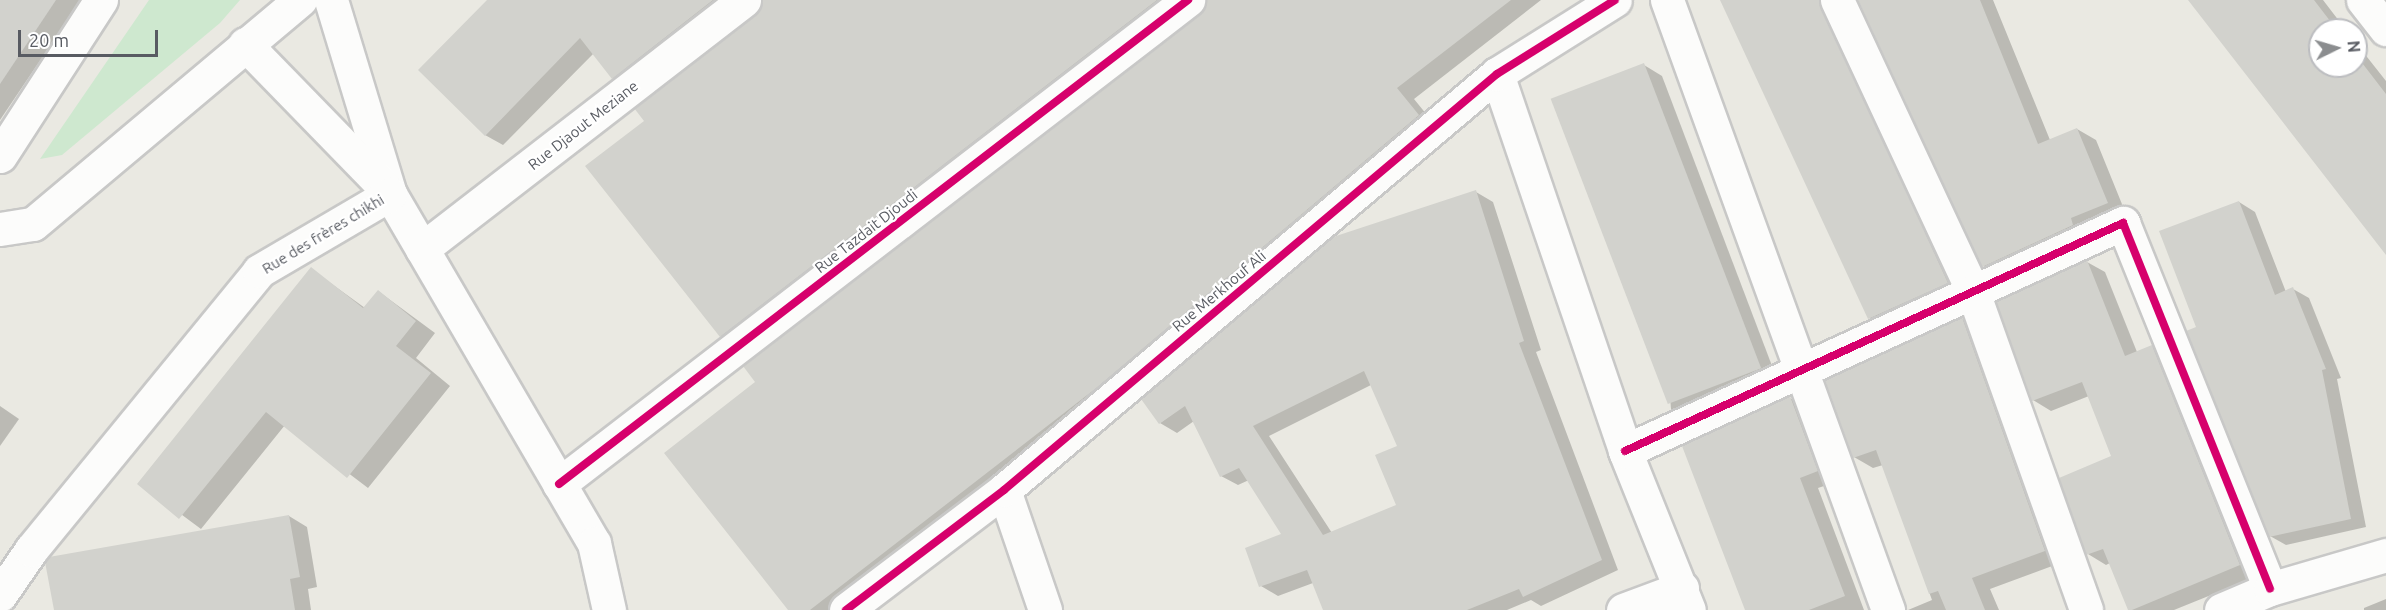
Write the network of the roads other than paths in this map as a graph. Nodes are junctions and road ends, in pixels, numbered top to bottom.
1 (101, 0) edge
2 (300, 0) edge
3 (331, 0) edge
4 (744, 0) edge
5 (1188, 0) edge
6 (1615, 0) edge
7 (1667, 0) edge
8 (1837, 0) edge
9 (2363, 0) edge
10 (2386, 29) edge
11 (245, 44) junction
12 (1497, 74) junction
13 (0, 156) edge
14 (390, 194) junction
15 (0, 229) edge
16 (422, 249) junction
17 (1973, 292) junction
18 (1802, 369) junction
19 (1625, 451) junction
20 (559, 484) junction
21 (1004, 490) junction
22 (2386, 555) edge
23 (2270, 589) junction
24 (0, 595) edge
25 (1686, 599) edge
26 (609, 610) edge
27 (846, 610) edge
28 (1045, 610) edge
29 (1623, 610) edge
30 (1888, 610) edge
31 (2086, 610) edge
32 (2221, 610) edge

1 - 13 street
2 - 11 street
3 - 14 street
4 - 16 street, Rue Djaout Meziane
5 - 20 street, Rue Tazdait Djoudi
6 - 12 street, Rue Merkhouf Ali
7 - 18 street
8 - 17 street
9 - 10 street
11 - 14 street, Rue des frères chikhi
11 - 15 street
12 - 19 street
12 - 21 street, Rue Merkhouf Ali
14 - 16 street
14 - 24 street, Rue des frères chikhi
16 - 20 street
17 - 18 street
17 - 23 street
17 - 31 street
18 - 19 street
18 - 30 street
19 - 25 street
20 - 26 street
21 - 27 street, Rue Merkhouf Ali
21 - 28 street
22 - 23 street
23 - 32 street
25 - 29 street

